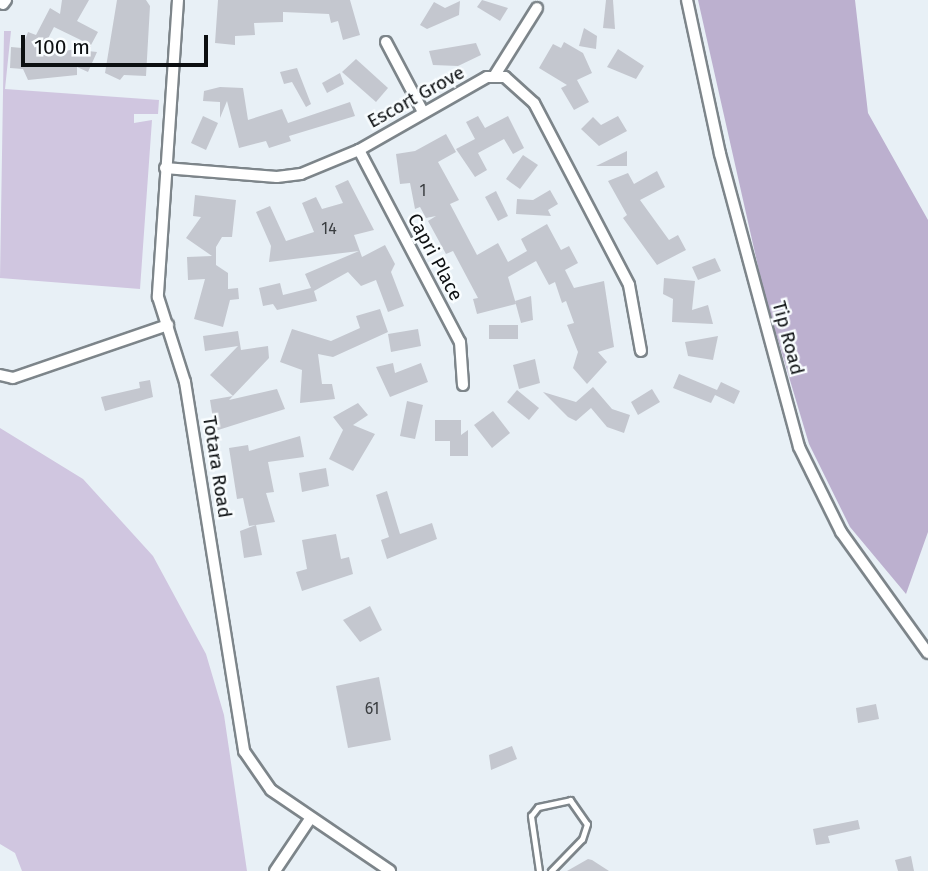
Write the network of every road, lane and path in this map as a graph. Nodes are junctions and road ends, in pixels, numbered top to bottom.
1 (178, 0) edge
2 (687, 0) edge
3 (537, 8) dead end
4 (386, 42) dead end
5 (495, 75) junction
6 (423, 112) junction
7 (359, 150) junction
8 (165, 168) junction
9 (168, 324) junction
10 (640, 351) dead end
11 (0, 375) edge
12 (463, 385) dead end
13 (928, 653) edge
14 (310, 819) junction
15 (275, 871) edge
16 (390, 871) edge
17 (539, 871) edge
18 (551, 871) edge

1 - 8 street, Totara Road
2 - 13 street, Tip Road
3 - 5 street
4 - 6 street
5 - 6 street, Escort Grove
5 - 10 street, Escort Grove
6 - 7 street, Escort Grove
7 - 8 street, Escort Grove
7 - 12 street, Capri Place
8 - 9 street, Totara Road
9 - 11 street
9 - 14 street, Totara Road
14 - 15 street
14 - 16 street, Totara Road
17 - 18 lane

